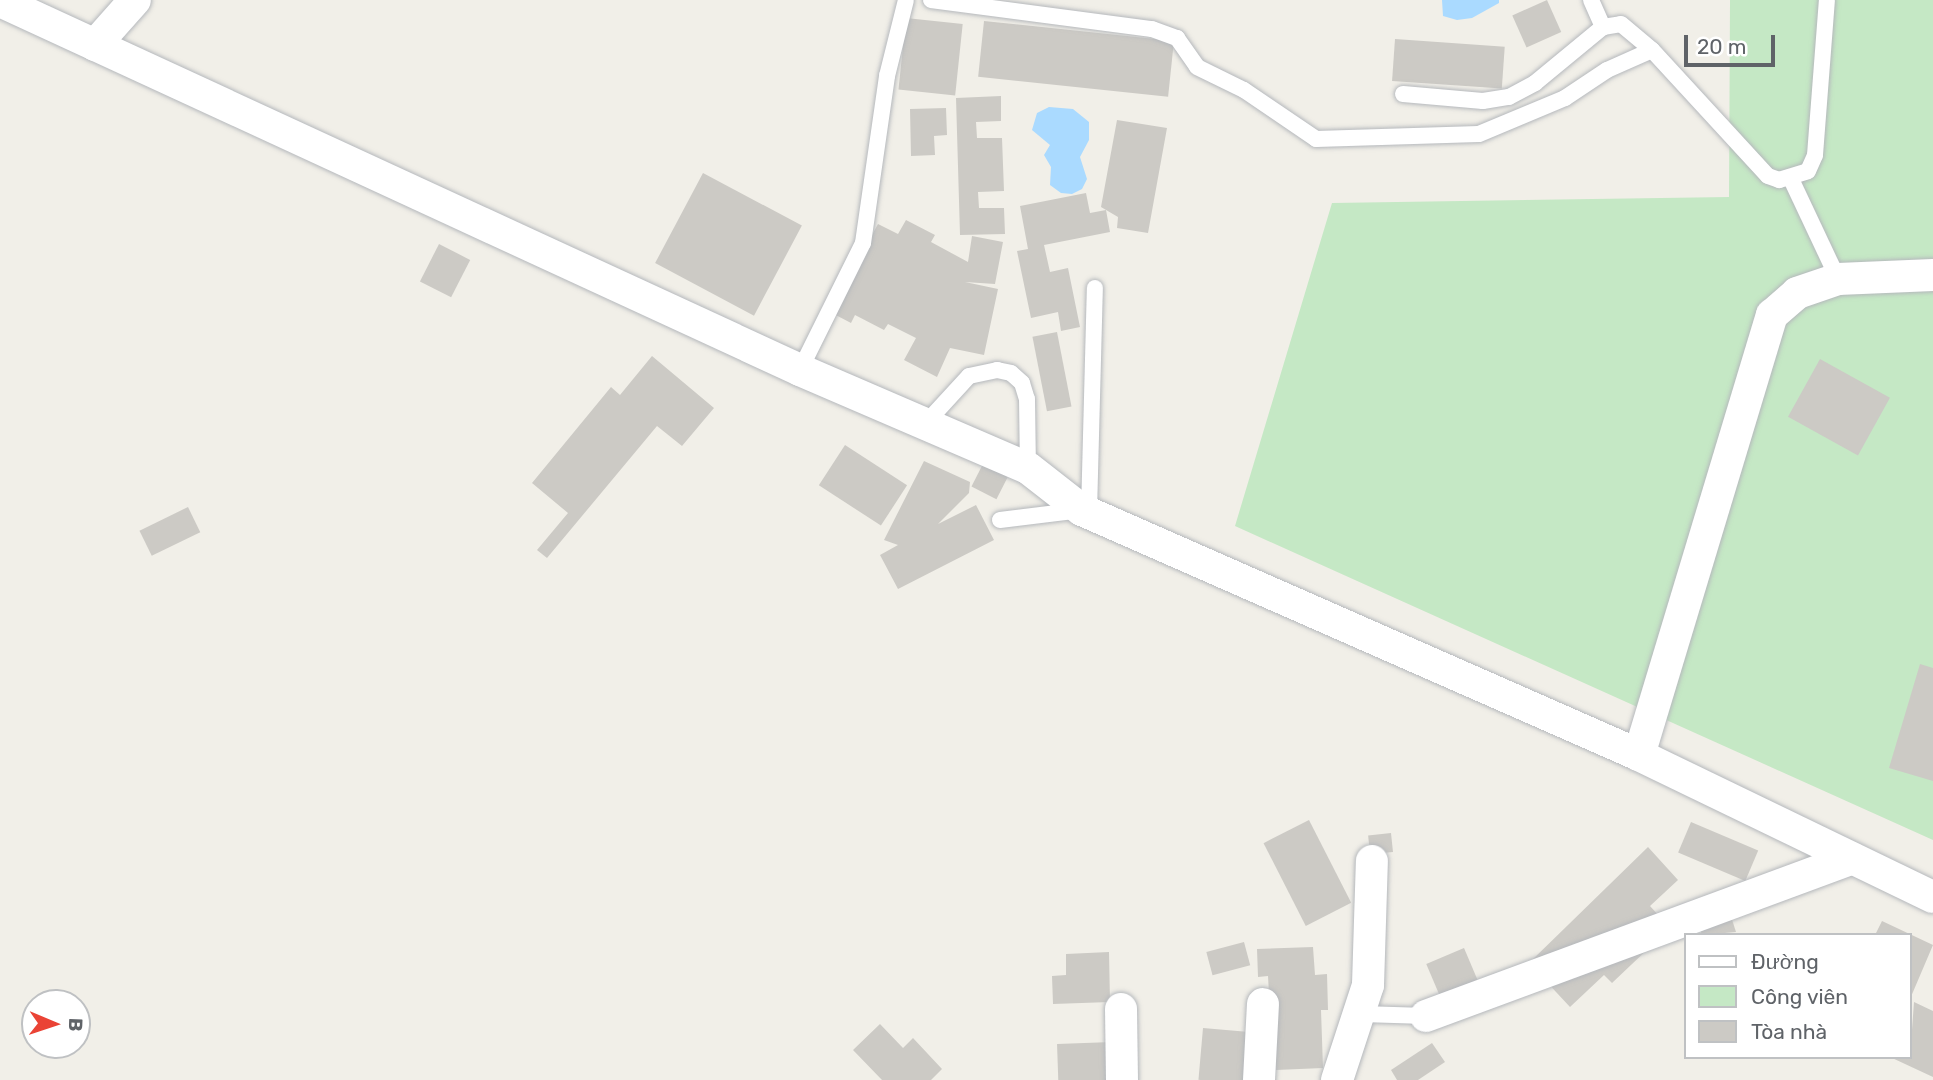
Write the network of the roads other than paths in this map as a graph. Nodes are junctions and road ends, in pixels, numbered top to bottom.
1 (135, 0) edge
2 (906, 0) edge
3 (931, 0) edge
4 (1591, 0) edge
5 (1827, 0) edge
6 (0, 1) edge
7 (1603, 27) junction
8 (95, 45) junction
9 (1652, 50) junction
10 (1403, 94) dead end
11 (1791, 179) junction
12 (1933, 275) edge
13 (1838, 279) junction
14 (1095, 288) dead end
15 (800, 370) junction
16 (925, 424) junction
17 (1028, 468) junction
18 (1085, 511) junction
19 (1000, 520) dead end
20 (1639, 755) junction
21 (1852, 858) junction
22 (1372, 861) dead end
23 (1933, 897) edge
24 (1263, 1004) dead end
25 (1121, 1009) dead end
26 (1362, 1014) junction
27 (1426, 1016) joint
28 (1122, 1080) edge
29 (1259, 1080) edge
30 (1337, 1080) edge

1 - 8 street
2 - 15 lane
3 - 9 lane
4 - 7 lane
5 - 11 lane
6 - 8 street
7 - 9 lane
7 - 10 lane
8 - 15 street
9 - 11 lane
11 - 13 lane
12 - 13 street
13 - 20 street
14 - 18 lane
15 - 16 street
16 - 17 street
16 - 17 lane
17 - 18 street
18 - 19 lane
18 - 20 street
20 - 21 street
21 - 23 street
21 - 27 street
22 - 26 street
24 - 29 street
25 - 28 street
26 - 27 lane
26 - 30 street

